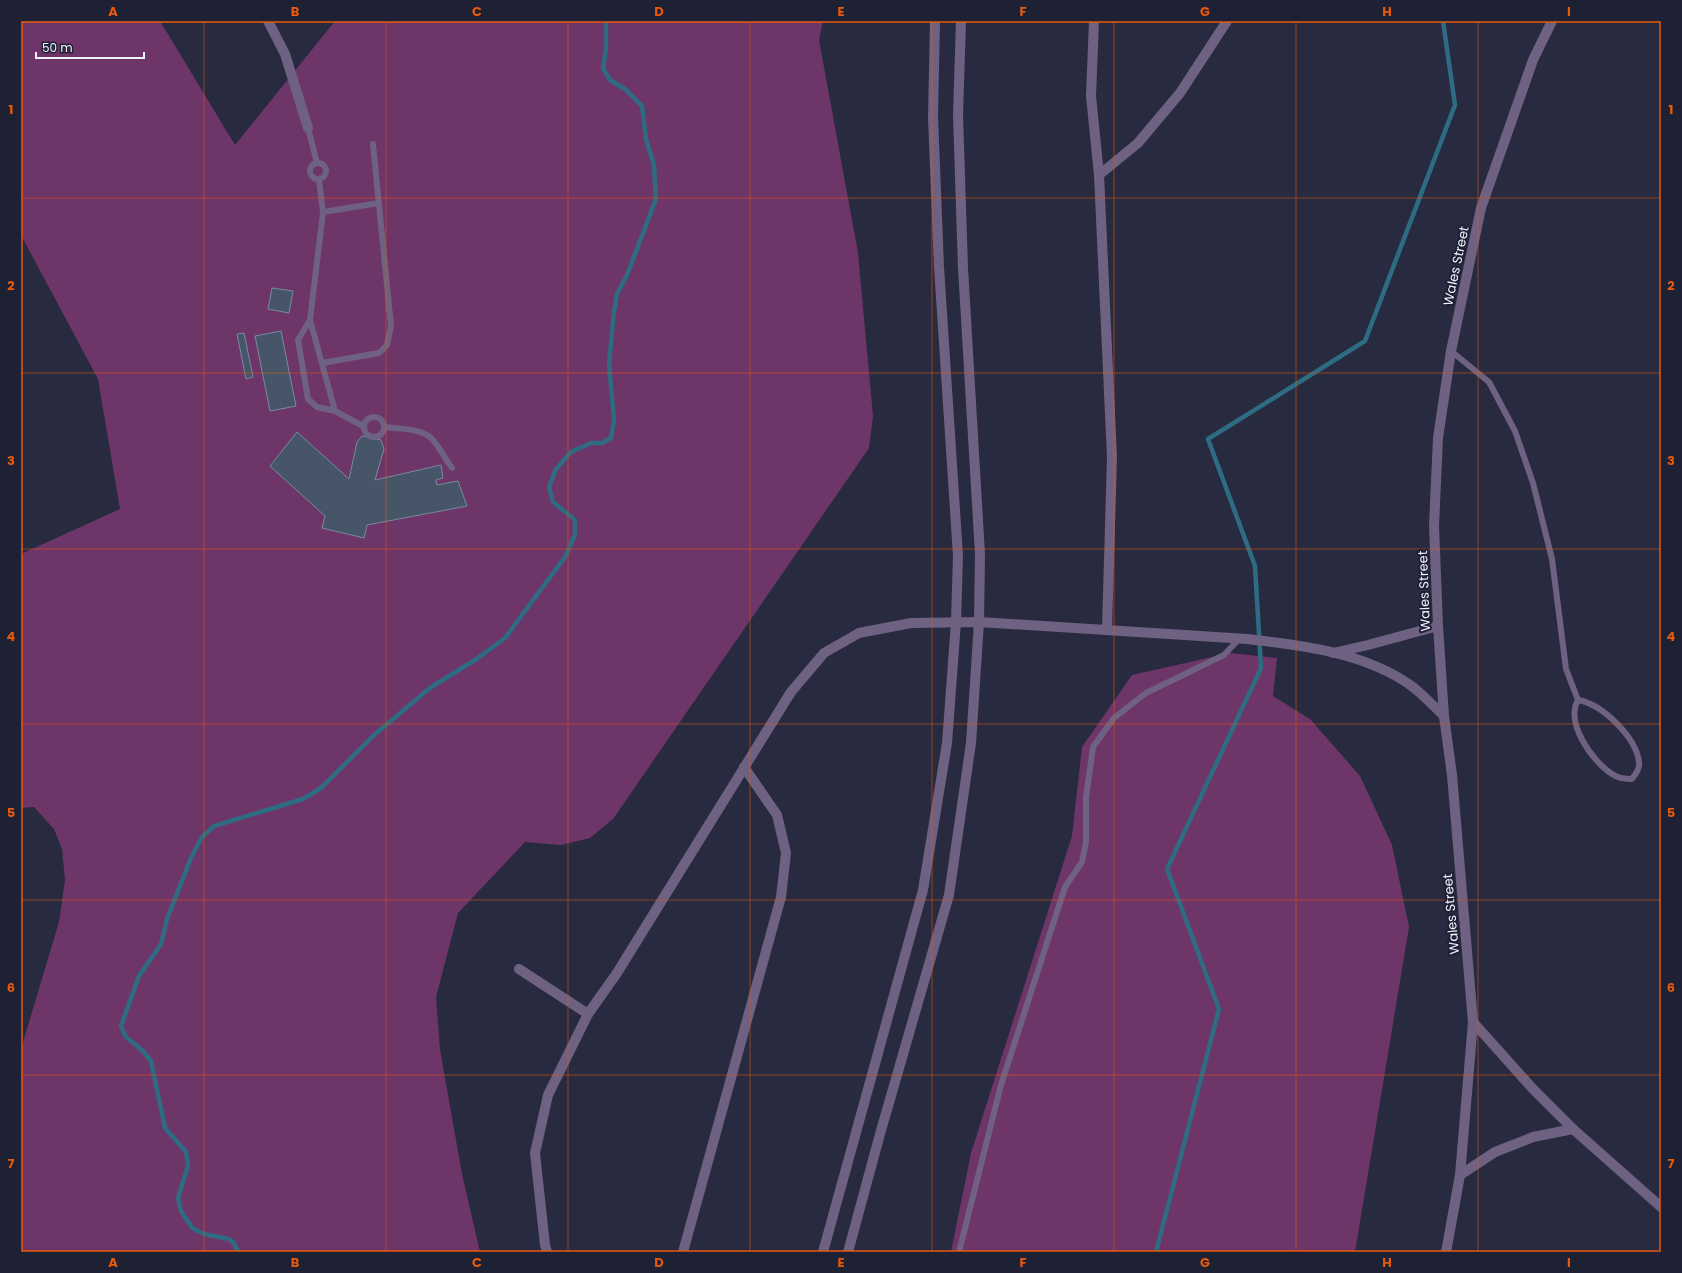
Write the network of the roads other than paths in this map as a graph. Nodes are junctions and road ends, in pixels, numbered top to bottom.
1 (268, 21) edge
2 (935, 21) edge
3 (961, 21) edge
4 (1094, 21) edge
5 (1227, 21) edge
6 (1552, 21) edge
7 (308, 128) joint
8 (373, 144) dead end
9 (317, 163) junction
10 (1099, 175) junction
11 (319, 180) junction
12 (379, 203) junction
13 (323, 212) junction
14 (310, 320) junction
15 (1451, 351) junction
16 (322, 363) junction
17 (335, 411) junction
18 (363, 426) junction
19 (384, 427) junction
20 (452, 468) dead end
21 (956, 622) junction
22 (979, 622) junction
23 (1438, 626) junction
24 (1107, 629) junction
25 (1244, 639) junction
26 (1332, 653) junction
27 (1578, 700) junction
28 (1444, 716) junction
29 (744, 767) junction
30 (519, 969) dead end
31 (588, 1014) junction
32 (1473, 1022) junction
33 (1572, 1129) junction
34 (1460, 1174) junction
35 (1661, 1207) edge
36 (547, 1252) edge
37 (683, 1252) edge
38 (822, 1252) edge
39 (848, 1252) edge
40 (959, 1252) edge
41 (1446, 1252) edge

1 - 7 street
2 - 21 street
3 - 22 street
4 - 10 street
5 - 10 street
6 - 15 street, Wales Street
7 - 9 lane
8 - 12 lane
9 - 11 lane
9 - 11 lane
10 - 24 street
11 - 13 lane
12 - 13 lane
12 - 16 lane
13 - 14 lane
14 - 16 lane
14 - 17 lane
15 - 23 street, Wales Street
15 - 27 lane
16 - 17 lane
17 - 18 lane
18 - 19 lane
18 - 19 lane
19 - 20 lane
21 - 22 street
21 - 29 street
21 - 38 street
22 - 24 street
22 - 39 street
23 - 26 street
23 - 28 street, Wales Street
24 - 25 street
25 - 26 street
25 - 40 lane
26 - 28 street
27 - 27 lane
28 - 32 street, Wales Street
29 - 31 street
29 - 37 street
30 - 31 street
31 - 36 street
32 - 33 street
32 - 34 street, Wales Street
33 - 34 street
33 - 35 street
34 - 41 street, Wales Street

